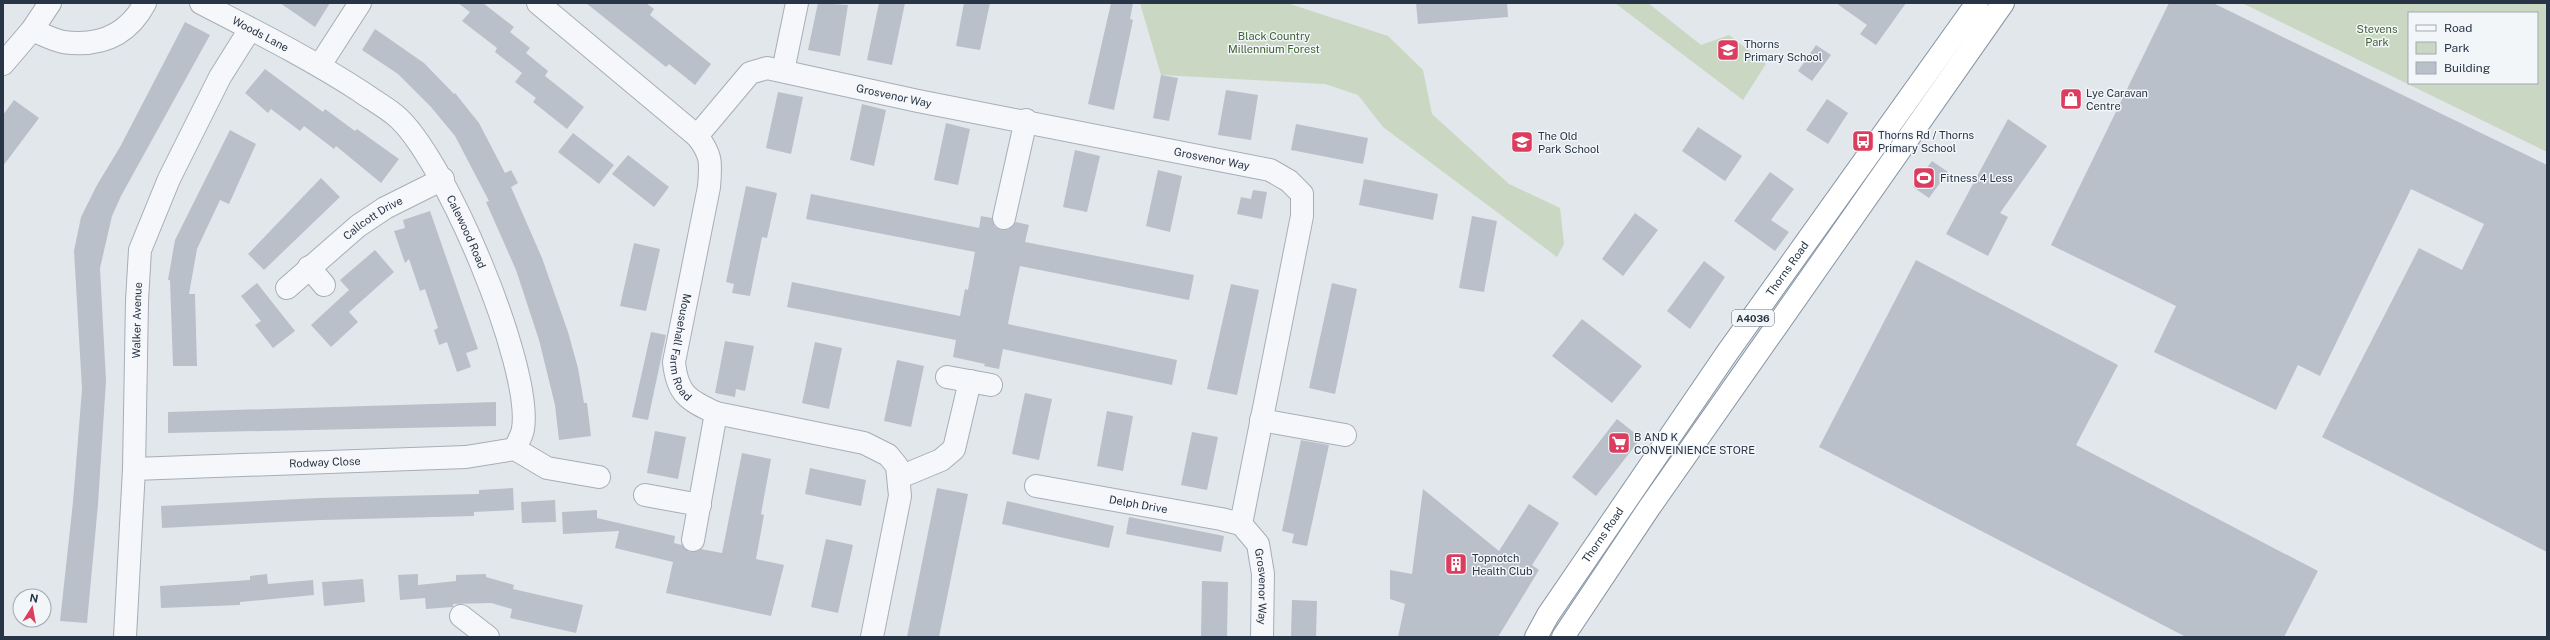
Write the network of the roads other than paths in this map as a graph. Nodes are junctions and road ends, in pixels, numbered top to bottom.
1 (50, 3) edge
2 (145, 3) edge
3 (201, 3) edge
4 (360, 3) edge
5 (538, 3) edge
6 (797, 3) edge
7 (1977, 3) edge
8 (2003, 3) edge
9 (250, 29) junction
10 (32, 30) junction
11 (3, 64) edge
12 (320, 65) junction
13 (783, 71) junction
14 (1026, 120) junction
15 (697, 136) junction
16 (443, 179) junction
17 (1004, 218) dead end
18 (309, 267) junction
19 (324, 285) dead end
20 (287, 288) dead end
21 (947, 377) dead end
22 (716, 413) junction
23 (1261, 420) junction
24 (1345, 435) dead end
25 (515, 449) junction
26 (134, 470) junction
27 (599, 477) dead end
28 (900, 477) junction
29 (1036, 486) dead end
30 (645, 495) dead end
31 (700, 505) junction
32 (1241, 524) junction
33 (693, 540) dead end
34 (461, 616) dead end
35 (125, 637) edge
36 (488, 637) edge
37 (872, 637) edge
38 (1262, 637) edge
39 (1536, 637) edge
40 (1563, 637) edge

1 - 10 street
2 - 10 street
3 - 9 street, Woods Lane
4 - 12 street
5 - 15 street, Mousehall Farm Road
6 - 13 street
7 - 39 highway, Thorns Road / A4036
8 - 40 highway, Thorns Road / A4036
9 - 12 street, Woods Lane
9 - 26 street, Walker Avenue
10 - 11 street
12 - 16 street, Calewood Road
13 - 14 street, Grosvenor Way
13 - 15 street, Grosvenor Way
14 - 17 street
14 - 23 street, Grosvenor Way
15 - 22 street, Mousehall Farm Road
16 - 18 street, Callcott Drive
16 - 25 street, Calewood Road
18 - 19 street
18 - 20 street, Callcott Drive
21 - 28 street
22 - 28 street, Mousehall Farm Road
22 - 31 street
23 - 24 street
23 - 32 street, Grosvenor Way
25 - 26 street, Rodway Close
25 - 27 street
26 - 35 street, Walker Avenue
28 - 37 street, Mousehall Farm Road
29 - 32 street, Delph Drive
30 - 31 street
31 - 33 street
32 - 38 street, Grosvenor Way
34 - 36 street

